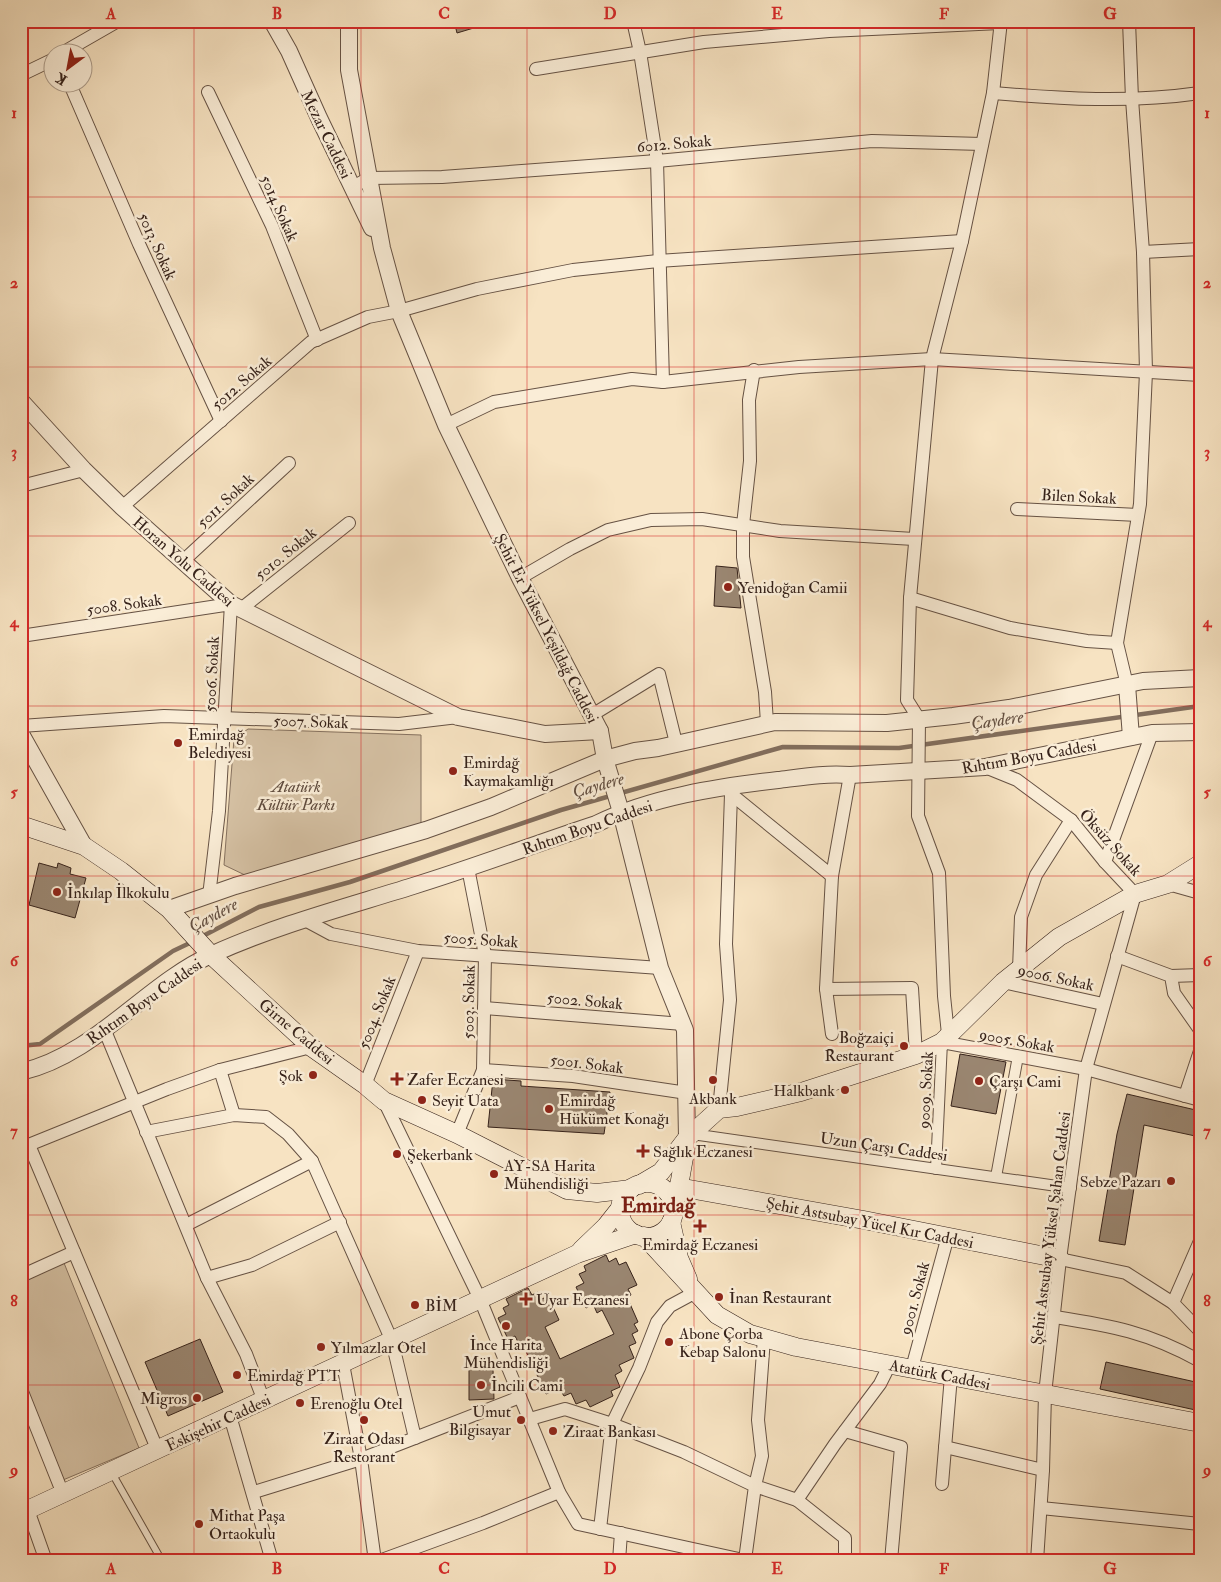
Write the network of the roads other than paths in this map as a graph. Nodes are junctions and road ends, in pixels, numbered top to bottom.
1 (118, 21) edge
2 (272, 21) edge
3 (349, 21) edge
4 (633, 21) edge
5 (1129, 21) edge
6 (1001, 22) edge
7 (81, 42) edge
8 (640, 52) junction
9 (42, 65) edge
10 (536, 69) dead end
11 (21, 76) edge
12 (73, 92) edge
13 (208, 92) dead end
14 (993, 93) junction
15 (1200, 93) edge
16 (1132, 99) junction
17 (982, 144) junction
18 (657, 161) junction
19 (369, 178) junction
20 (353, 187) junction
21 (962, 241) junction
22 (382, 248) junction
23 (1200, 249) edge
24 (1143, 252) junction
25 (658, 261) junction
26 (399, 311) junction
27 (317, 340) junction
28 (932, 359) junction
29 (754, 370) junction
30 (1146, 372) junction
31 (1200, 375) edge
32 (663, 382) junction
33 (21, 401) edge
34 (221, 421) junction
35 (446, 425) junction
36 (289, 464) dead end
37 (84, 470) junction
38 (21, 486) edge
39 (122, 507) junction
40 (1017, 509) dead end
41 (1138, 515) junction
42 (349, 523) dead end
43 (743, 525) junction
44 (914, 539) junction
45 (183, 561) junction
46 (520, 578) junction
47 (910, 598) junction
48 (236, 606) junction
49 (21, 636) edge
50 (1118, 643) junction
51 (1200, 678) edge
52 (1127, 685) junction
53 (592, 715) junction
54 (226, 717) junction
55 (458, 717) junction
56 (919, 719) junction
57 (767, 724) junction
58 (21, 726) edge
59 (600, 730) junction
60 (1200, 732) edge
61 (1152, 733) junction
62 (21, 734) edge
63 (1132, 737) junction
64 (676, 743) junction
65 (605, 760) junction
66 (985, 767) junction
67 (920, 772) junction
68 (850, 775) junction
69 (730, 790) junction
70 (621, 812) junction
71 (1071, 820) junction
72 (21, 825) edge
73 (84, 846) junction
74 (1104, 862) junction
75 (1200, 864) edge
76 (468, 868) junction
77 (832, 876) junction
78 (1168, 884) junction
79 (1200, 893) edge
80 (1135, 894) junction
81 (209, 896) junction
82 (173, 913) junction
83 (305, 920) junction
84 (418, 951) junction
85 (211, 954) junction
86 (485, 955) junction
87 (1117, 956) junction
88 (660, 968) junction
89 (1019, 969) junction
90 (1200, 975) edge
91 (1171, 976) junction
92 (1003, 982) junction
93 (826, 989) junction
94 (1104, 1004) junction
95 (484, 1008) junction
96 (682, 1024) junction
97 (105, 1030) junction
98 (1200, 1030) edge
99 (832, 1034) dead end
100 (945, 1038) junction
101 (310, 1047) junction
102 (1200, 1051) edge
103 (916, 1055) junction
104 (1018, 1056) junction
105 (1086, 1069) junction
106 (220, 1070) junction
107 (483, 1070) junction
108 (21, 1072) edge
109 (365, 1085) junction
110 (687, 1093) junction
111 (1185, 1096) junction
112 (1200, 1100) edge
113 (134, 1101) junction
114 (384, 1102) junction
115 (719, 1108) junction
116 (234, 1115) junction
117 (146, 1132) junction
118 (456, 1134) junction
119 (690, 1136) junction
120 (25, 1147) edge
121 (312, 1161) junction
122 (936, 1168) junction
123 (996, 1177) junction
124 (635, 1187) junction
125 (678, 1187) junction
126 (1071, 1188) junction
127 (621, 1207) junction
128 (672, 1218) junction
129 (340, 1222) junction
130 (186, 1224) junction
131 (640, 1235) junction
132 (948, 1236) junction
133 (1200, 1241) edge
134 (74, 1252) junction
135 (577, 1254) junction
136 (1060, 1259) junction
137 (21, 1276) edge
138 (207, 1278) junction
139 (694, 1293) junction
140 (480, 1300) junction
141 (1173, 1303) junction
142 (1055, 1317) junction
143 (1200, 1331) edge
144 (764, 1338) junction
145 (392, 1341) junction
146 (1200, 1361) edge
147 (343, 1364) junction
148 (890, 1364) junction
149 (912, 1368) junction
150 (951, 1376) junction
151 (21, 1389) edge
152 (1045, 1394) junction
153 (520, 1397) junction
154 (264, 1401) junction
155 (230, 1416) junction
156 (530, 1419) junction
157 (1200, 1423) edge
158 (612, 1424) junction
159 (845, 1431) junction
160 (415, 1438) junction
161 (945, 1447) junction
162 (158, 1451) junction
163 (361, 1459) junction
164 (1044, 1470) junction
165 (111, 1472) junction
166 (942, 1484) dead end
167 (755, 1486) junction
168 (254, 1492) junction
169 (559, 1492) junction
170 (63, 1494) junction
171 (797, 1500) junction
172 (1041, 1508) junction
173 (24, 1511) edge
174 (1200, 1524) edge
175 (600, 1529) junction
176 (621, 1533) junction
177 (747, 1560) edge
178 (46, 1561) edge
179 (162, 1561) edge
180 (272, 1561) edge
181 (375, 1561) edge
182 (379, 1561) edge
183 (619, 1561) edge
184 (845, 1561) edge
185 (891, 1561) edge
186 (1037, 1561) edge

1 - 7 street
2 - 20 street, Mezar Caddesi
3 - 19 street
4 - 8 street
5 - 16 street
6 - 8 street
6 - 14 street
8 - 10 street
8 - 18 street
9 - 11 street
12 - 34 street, 5013. Sokak
13 - 27 street, 5014 Sokak
14 - 16 street
14 - 17 street
15 - 16 street
16 - 24 street
17 - 18 street, 6012. Sokak
17 - 21 street
18 - 19 street, 6012. Sokak
18 - 25 street
19 - 20 street
19 - 22 street
20 - 22 street, Mezar Caddesi
21 - 25 street, 5012. Sokak
21 - 28 street
22 - 26 street, Şehit Er Yüksel Yeşildağ Caddesi
23 - 24 street
24 - 30 street
25 - 26 street, 5012. Sokak
25 - 32 street
26 - 27 street, 5012. Sokak
26 - 35 street, Şehit Er Yüksel Yeşildağ Caddesi
27 - 34 street, 5012. Sokak
28 - 29 street
28 - 30 street
28 - 44 street
29 - 32 street
29 - 43 street
30 - 31 street
30 - 41 street
32 - 35 street
33 - 37 street, Horan Yolu Caddesi
34 - 39 street, 5012. Sokak
35 - 46 street, Şehit Er Yüksel Yeşildağ Caddesi
36 - 45 street, 5011. Sokak
37 - 38 street
37 - 39 street, Horan Yolu Caddesi
39 - 45 street, Horan Yolu Caddesi
40 - 41 street, Bilen Sokak
41 - 50 street
42 - 48 street, 5010. Sokak
43 - 44 street
43 - 46 street
43 - 57 street
44 - 47 street
45 - 48 street, Horan Yolu Caddesi
46 - 53 street, Şehit Er Yüksel Yeşildağ Caddesi
47 - 50 street
47 - 56 street
48 - 49 street, 5008. Sokak
48 - 54 street, 5006. Sokak
48 - 55 street, Horan Yolu Caddesi
50 - 52 street
51 - 52 street
52 - 56 street
52 - 63 street
53 - 59 street, Şehit Er Yüksel Yeşildağ Caddesi
53 - 64 street
54 - 55 street, 5007. Sokak
54 - 58 street, 5007. Sokak
54 - 81 street, 5006. Sokak
55 - 59 street, 5007. Sokak
56 - 57 street
56 - 67 street
57 - 64 street
59 - 65 street, Şehit Er Yüksel Yeşildağ Caddesi
60 - 61 street, Rıhtım Boyu Caddesi
61 - 63 street, Rıhtım Boyu Caddesi
61 - 74 street
62 - 73 street
63 - 66 street, Rıhtım Boyu Caddesi
64 - 65 street
65 - 70 street, Şehit Er Yüksel Yeşildağ Caddesi
65 - 81 street
66 - 67 street, Rıhtım Boyu Caddesi
66 - 71 street, Öksüz Sokak
67 - 68 street, Rıhtım Boyu Caddesi
67 - 100 street
68 - 69 street, Rıhtım Boyu Caddesi
68 - 77 street
69 - 70 street, Rıhtım Boyu Caddesi
69 - 77 street
69 - 115 street
70 - 76 street, Rıhtım Boyu Caddesi
70 - 88 street, Şehit Er Yüksel Yeşildağ Caddesi
71 - 74 street, Öksüz Sokak
71 - 89 street
72 - 73 main road, Girne Caddesi
73 - 82 main road, Girne Caddesi
74 - 80 street, Öksüz Sokak
75 - 78 main road
76 - 83 street, Rıhtım Boyu Caddesi
76 - 86 street, 5003. Sokak
77 - 93 street
78 - 79 street
78 - 80 main road
80 - 87 street, Şehit Astsubay Yüksel Şahan Caddesi
80 - 89 main road
81 - 82 street
82 - 85 main road, Girne Caddesi
83 - 84 street, 5005. Sokak
83 - 85 street, Rıhtım Boyu Caddesi
84 - 86 street, 5005. Sokak
84 - 109 street, 5004. Sokak
85 - 97 street, Rıhtım Boyu Caddesi
85 - 101 main road, Girne Caddesi
86 - 88 street, 5005. Sokak
86 - 95 street, 5003. Sokak
87 - 91 street
87 - 94 street, Şehit Astsubay Yüksel Şahan Caddesi
88 - 96 street, Şehit Er Yüksel Yeşildağ Caddesi
89 - 92 main road
90 - 91 street
91 - 98 street
92 - 94 street, 9006. Sokak
92 - 100 main road
93 - 99 street
93 - 103 street
94 - 105 street, Şehit Astsubay Yüksel Şahan Caddesi
95 - 96 street, 5002. Sokak
95 - 107 street, 5003. Sokak
96 - 110 street, Şehit Er Yüksel Yeşildağ Caddesi
97 - 108 street, Rıhtım Boyu Caddesi
97 - 113 street
100 - 103 main road
100 - 104 street, 9005. Sokak
100 - 122 street, 9009. Sokak
101 - 106 street
101 - 109 main road, Girne Caddesi
102 - 111 street
103 - 115 main road
104 - 105 street, 9005. Sokak
104 - 123 street
105 - 111 street, 9005. Sokak
105 - 126 street, Şehit Astsubay Yüksel Şahan Caddesi
106 - 113 street
106 - 116 street
107 - 110 street, 5001. Sokak
107 - 118 street, 5003. Sokak
109 - 114 main road, Girne Caddesi
110 - 119 street, Şehit Er Yüksel Yeşildağ Caddesi
111 - 112 street, 9005. Sokak
113 - 117 street
113 - 120 street
114 - 118 main road, Girne Caddesi
114 - 140 street
115 - 119 main road
116 - 117 street
116 - 121 street
117 - 130 street
118 - 124 main road, Girne Caddesi
119 - 122 street, Uzun Çarşı Caddesi
119 - 124 main road
119 - 125 main road
120 - 134 street
121 - 129 street
121 - 130 street
122 - 123 street, Uzun Çarşı Caddesi
123 - 126 street, Uzun Çarşı Caddesi
124 - 127 main road
124 - 128 main road
125 - 128 main road
125 - 132 main road, Şehit Astsubay Yücel Kır Caddesi
126 - 136 street, Şehit Astsubay Yüksel Şahan Caddesi
127 - 131 main road
127 - 135 main road, Eskişehir Caddesi
128 - 131 main road
128 - 139 main road, Atatürk Caddesi
129 - 138 street
129 - 145 street
130 - 138 street
131 - 135 main road, Eskişehir Caddesi
131 - 139 main road, Atatürk Caddesi
132 - 136 main road, Şehit Astsubay Yücel Kır Caddesi
132 - 149 street, 9001. Sokak
133 - 141 street
134 - 137 street
134 - 162 street
135 - 140 main road, Eskişehir Caddesi
136 - 141 street
136 - 142 street, Şehit Astsubay Yüksel Şahan Caddesi
138 - 154 street
139 - 144 main road, Atatürk Caddesi
139 - 158 street
140 - 145 main road, Eskişehir Caddesi
140 - 153 street
141 - 143 street
142 - 146 street
142 - 152 street, Şehit Astsubay Yüksel Şahan Caddesi
144 - 148 main road, Atatürk Caddesi
144 - 167 street
145 - 147 main road, Eskişehir Caddesi
145 - 160 street
147 - 154 main road, Eskişehir Caddesi
147 - 163 street
148 - 149 main road, Atatürk Caddesi
148 - 159 street
149 - 150 main road, Atatürk Caddesi
150 - 152 main road, Atatürk Caddesi
150 - 161 street
151 - 170 street
152 - 157 main road, Atatürk Caddesi
152 - 164 street, Şehit Astsubay Yüksel Şahan Caddesi
153 - 156 street
153 - 160 street
154 - 155 main road, Eskişehir Caddesi
155 - 162 main road, Eskişehir Caddesi
155 - 168 street
156 - 158 street
156 - 169 street
158 - 167 street
158 - 175 street
159 - 171 street
159 - 185 street
160 - 163 street
161 - 164 street
161 - 166 street
162 - 165 main road, Eskişehir Caddesi
163 - 168 street
163 - 181 street
164 - 172 street, Şehit Astsubay Yüksel Şahan Caddesi
165 - 170 main road, Eskişehir Caddesi
165 - 179 lane
167 - 171 street
167 - 177 street
168 - 180 street
169 - 175 street
169 - 182 street
170 - 173 main road, Eskişehir Caddesi
171 - 184 street
172 - 174 street
172 - 186 street, Şehit Astsubay Yüksel Şahan Caddesi
173 - 178 street
175 - 176 street
176 - 177 street
176 - 183 street

